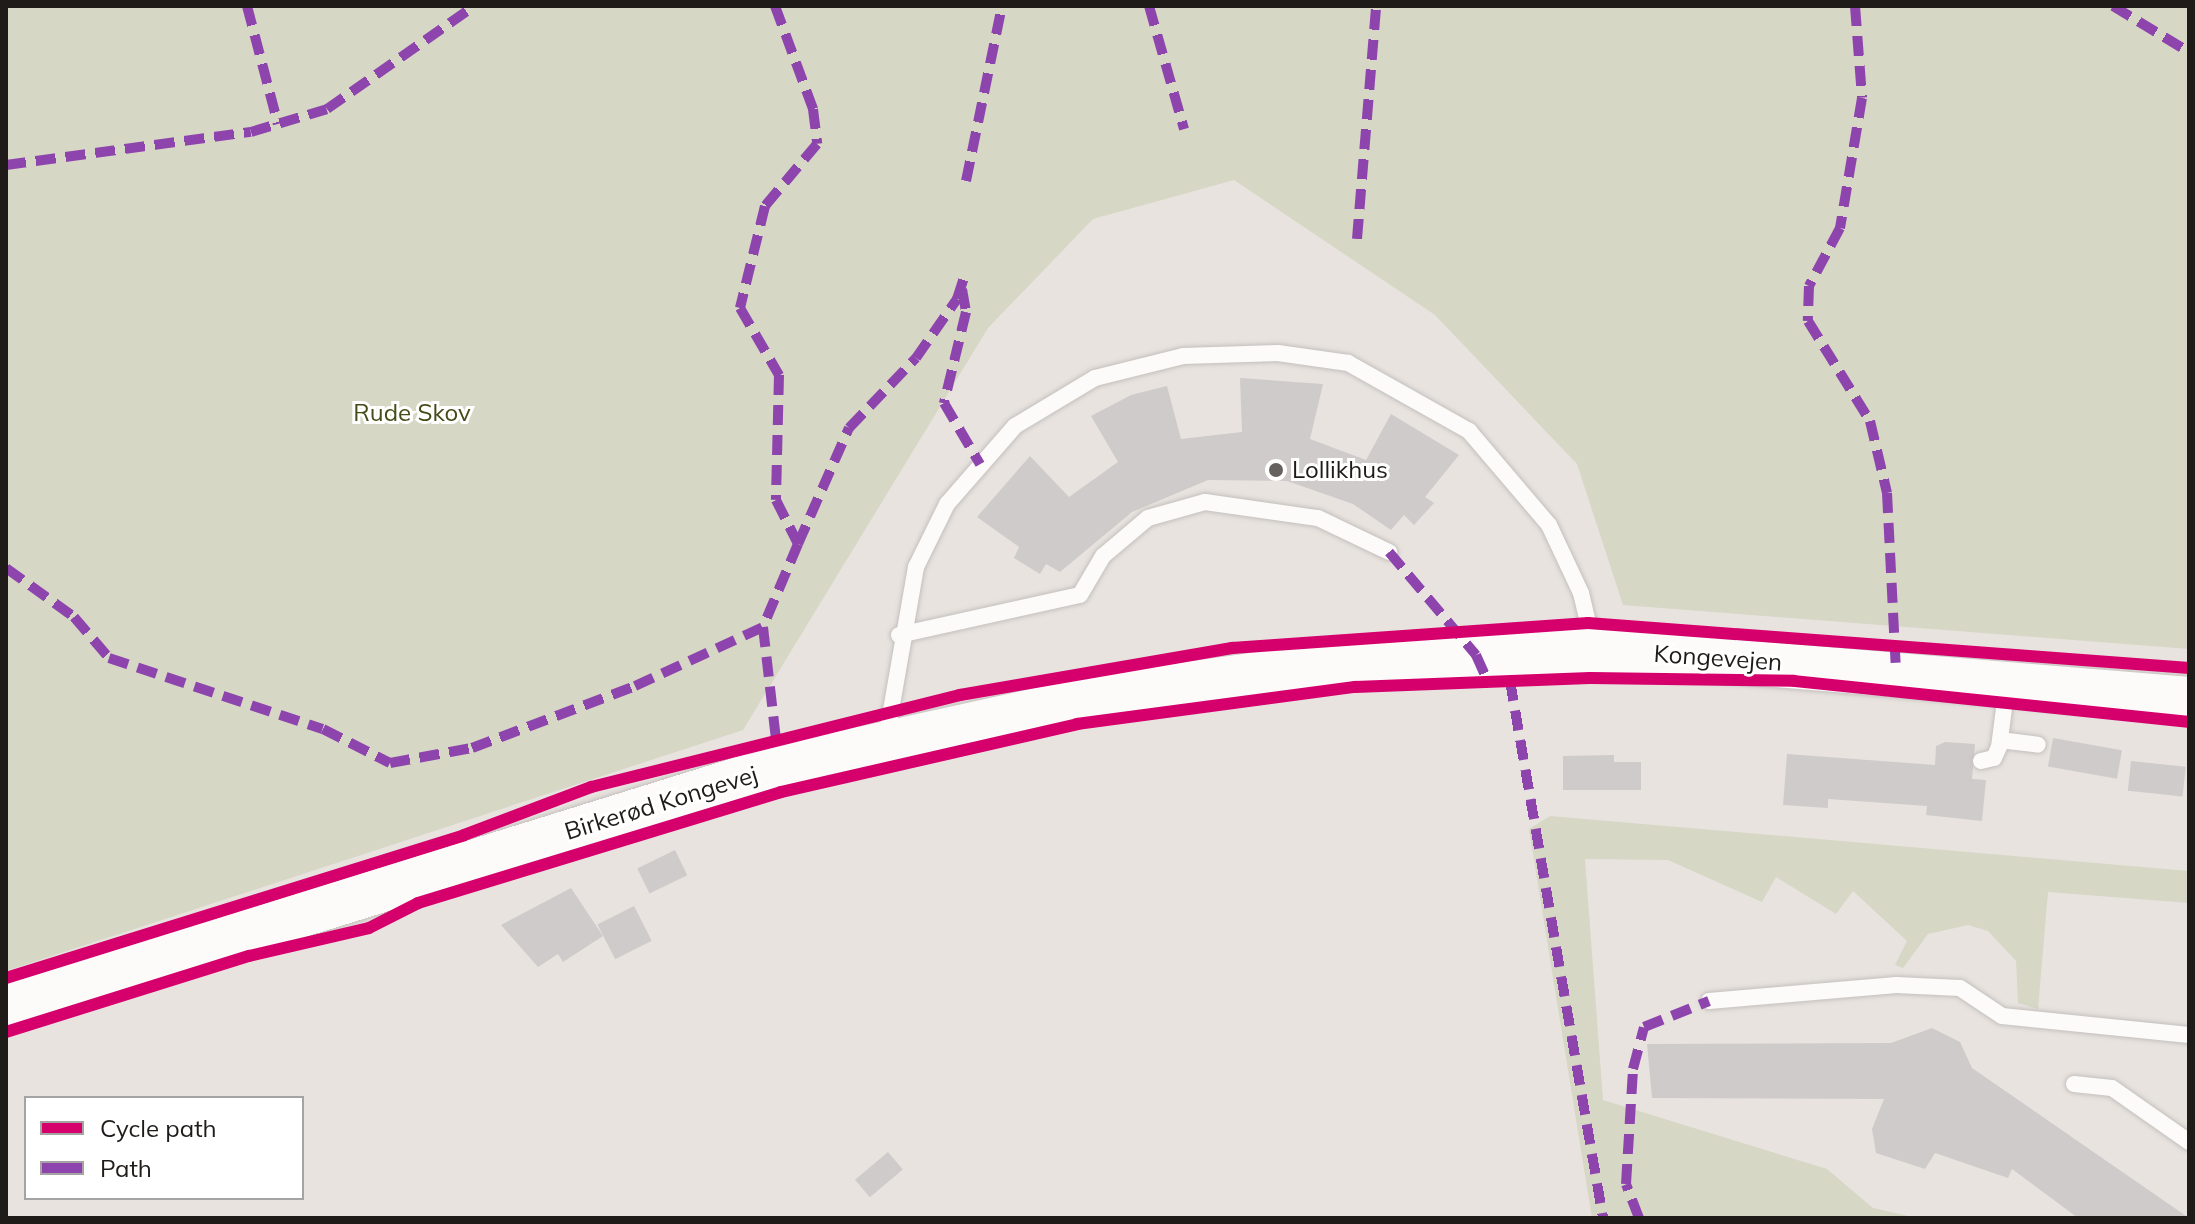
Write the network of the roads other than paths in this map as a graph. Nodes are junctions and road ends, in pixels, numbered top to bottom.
1 (1389, 552) dead end
2 (899, 635) junction
3 (1595, 650) junction
4 (1295, 669) joint
5 (2007, 683) junction
6 (2189, 699) edge
7 (886, 740) junction
8 (2000, 740) junction
9 (2038, 745) dead end
10 (1981, 761) dead end
11 (1709, 1001) dead end
12 (6, 1007) edge
13 (2189, 1035) edge
14 (2074, 1084) dead end
15 (2189, 1142) edge

1 - 2 lane
2 - 3 lane
2 - 7 lane
3 - 4 main road, Kongevejen
3 - 5 main road, Kongevejen
4 - 7 main road, Birkerød Kongevej
5 - 6 main road, Kongevejen
5 - 8 lane
7 - 12 main road, Birkerød Kongevej
8 - 9 lane
8 - 10 lane
11 - 13 lane
14 - 15 lane

